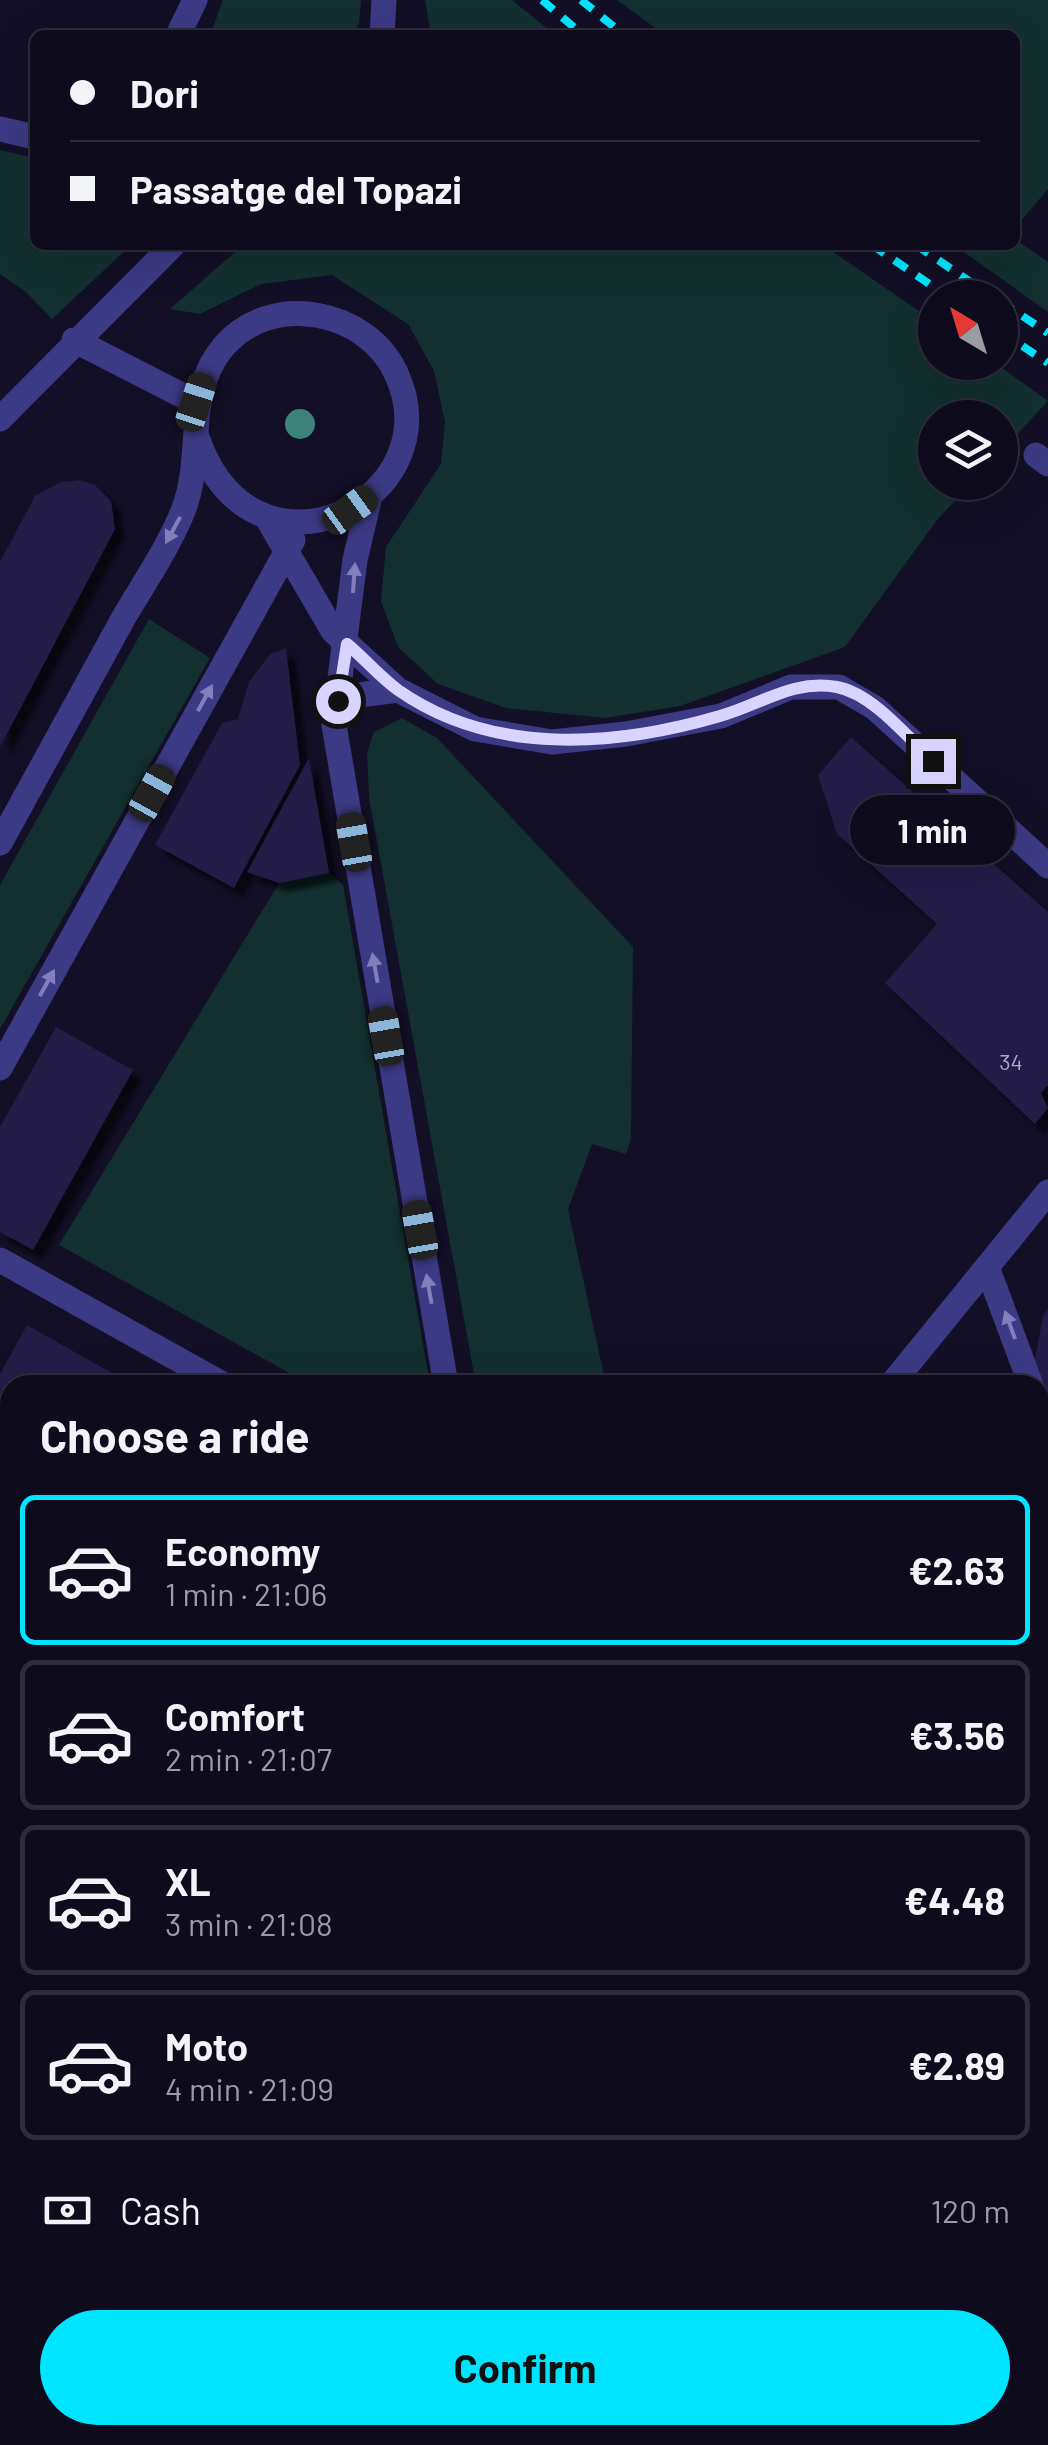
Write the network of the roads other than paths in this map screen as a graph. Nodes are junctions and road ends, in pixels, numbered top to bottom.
1 (195, 0) edge
2 (384, 0) edge
3 (180, 30) edge
4 (382, 30) edge
5 (0, 129) edge
6 (30, 136) edge
7 (168, 250) edge
8 (74, 340) junction
9 (196, 402) junction
10 (0, 419) edge
11 (197, 437) junction
12 (370, 496) junction
13 (268, 518) junction
14 (302, 523) junction
15 (286, 552) junction
16 (347, 644) junction
17 (398, 690) junction
18 (334, 726) junction
19 (0, 843) edge
20 (1048, 866) edge
21 (0, 1068) edge
22 (1048, 1192) edge
23 (0, 1260) edge
24 (987, 1266) junction
25 (206, 1375) edge
26 (444, 1375) edge
27 (899, 1375) edge
28 (1027, 1375) edge

1 - 3 street
2 - 4 street
5 - 6 street
7 - 8 street
8 - 9 street
8 - 10 street
9 - 11 street
9 - 12 street
11 - 13 street
11 -> 19 street
12 - 14 street
16 -> 12 street
13 - 14 street
13 - 15 street
14 - 15 street
15 - 16 street
21 -> 15 street
16 - 17 street
16 - 18 street
17 - 18 street
17 - 20 street
26 -> 18 street
22 - 24 street
23 - 25 street
24 - 27 street
28 -> 24 street

